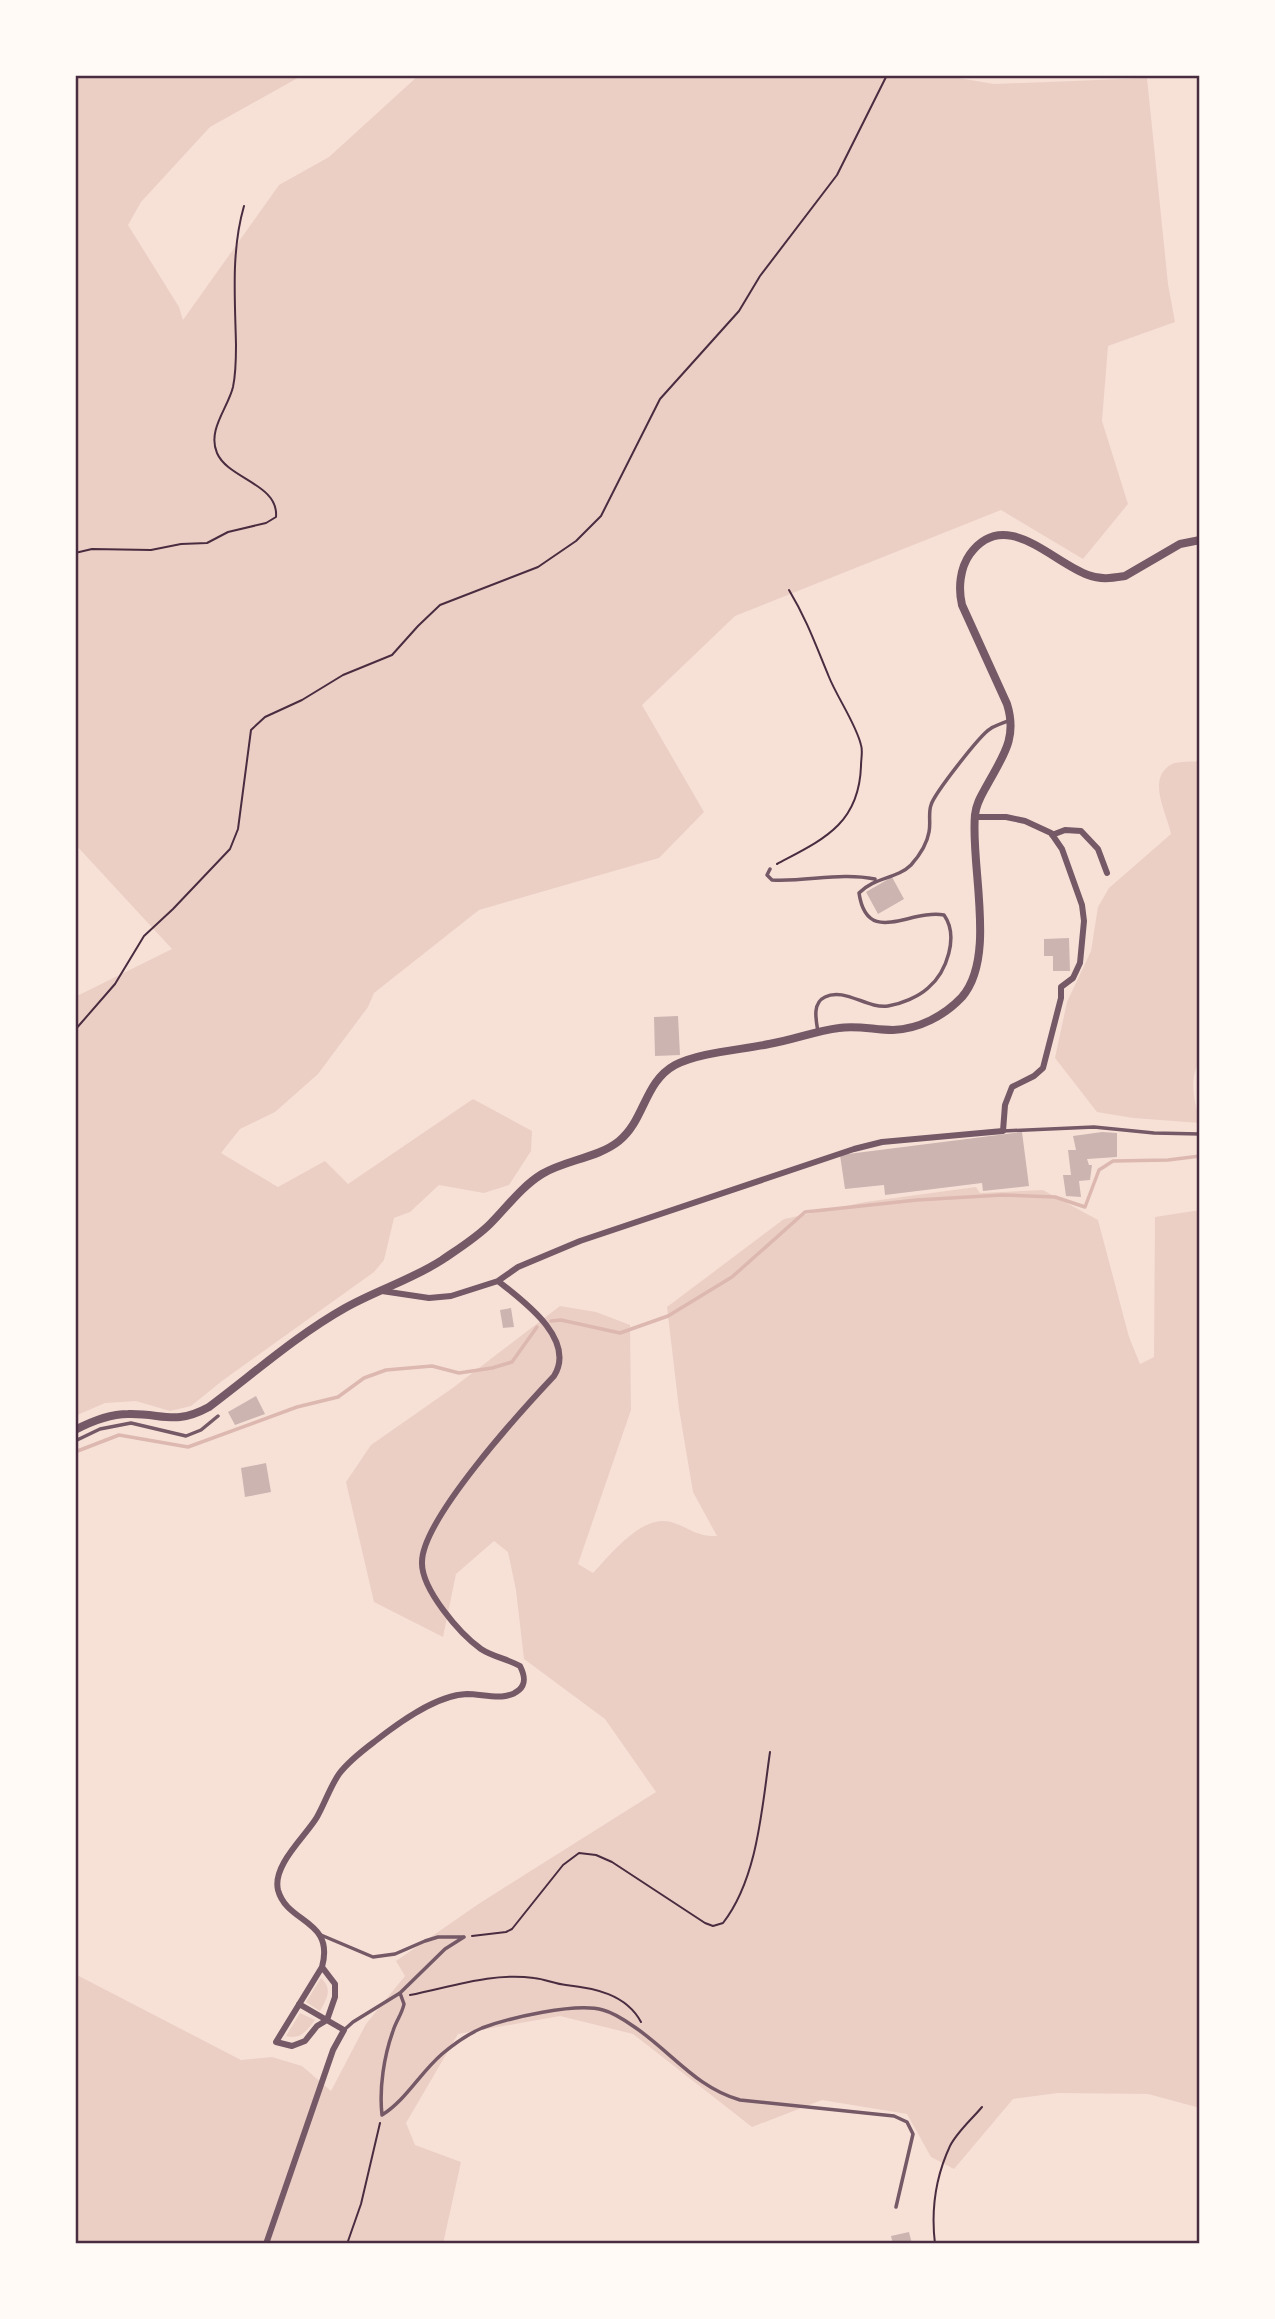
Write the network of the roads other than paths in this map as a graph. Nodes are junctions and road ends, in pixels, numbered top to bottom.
1 (1200, 540) edge
2 (1012, 719) junction
3 (975, 817) junction
4 (1052, 835) junction
5 (770, 869) road end
6 (1107, 873) dead end
7 (877, 880) junction
8 (818, 1032) junction
9 (1003, 1131) junction
10 (1200, 1134) edge
11 (498, 1281) junction
12 (382, 1291) junction
13 (218, 1416) dead end
14 (75, 1430) edge
15 (75, 1441) edge
16 (320, 1934) junction
17 (322, 1967) junction
18 (400, 1993) junction
19 (299, 2004) junction
20 (327, 2020) junction
21 (344, 2030) junction
22 (896, 2207) dead end
23 (265, 2244) edge

1 - 2 street
2 - 3 street
2 - 7 lane
3 - 4 street
3 - 8 street
4 - 6 street
4 - 9 street
5 - 7 lane
7 - 8 lane
8 - 12 street
9 - 10 lane
9 - 11 street
11 - 12 street
11 - 16 street
12 - 14 street
13 - 15 lane
16 - 17 street
16 - 18 lane
17 - 19 street
17 - 20 street
18 - 21 lane
18 - 22 lane
19 - 20 street
19 - 20 street
20 - 21 street
21 - 23 street

